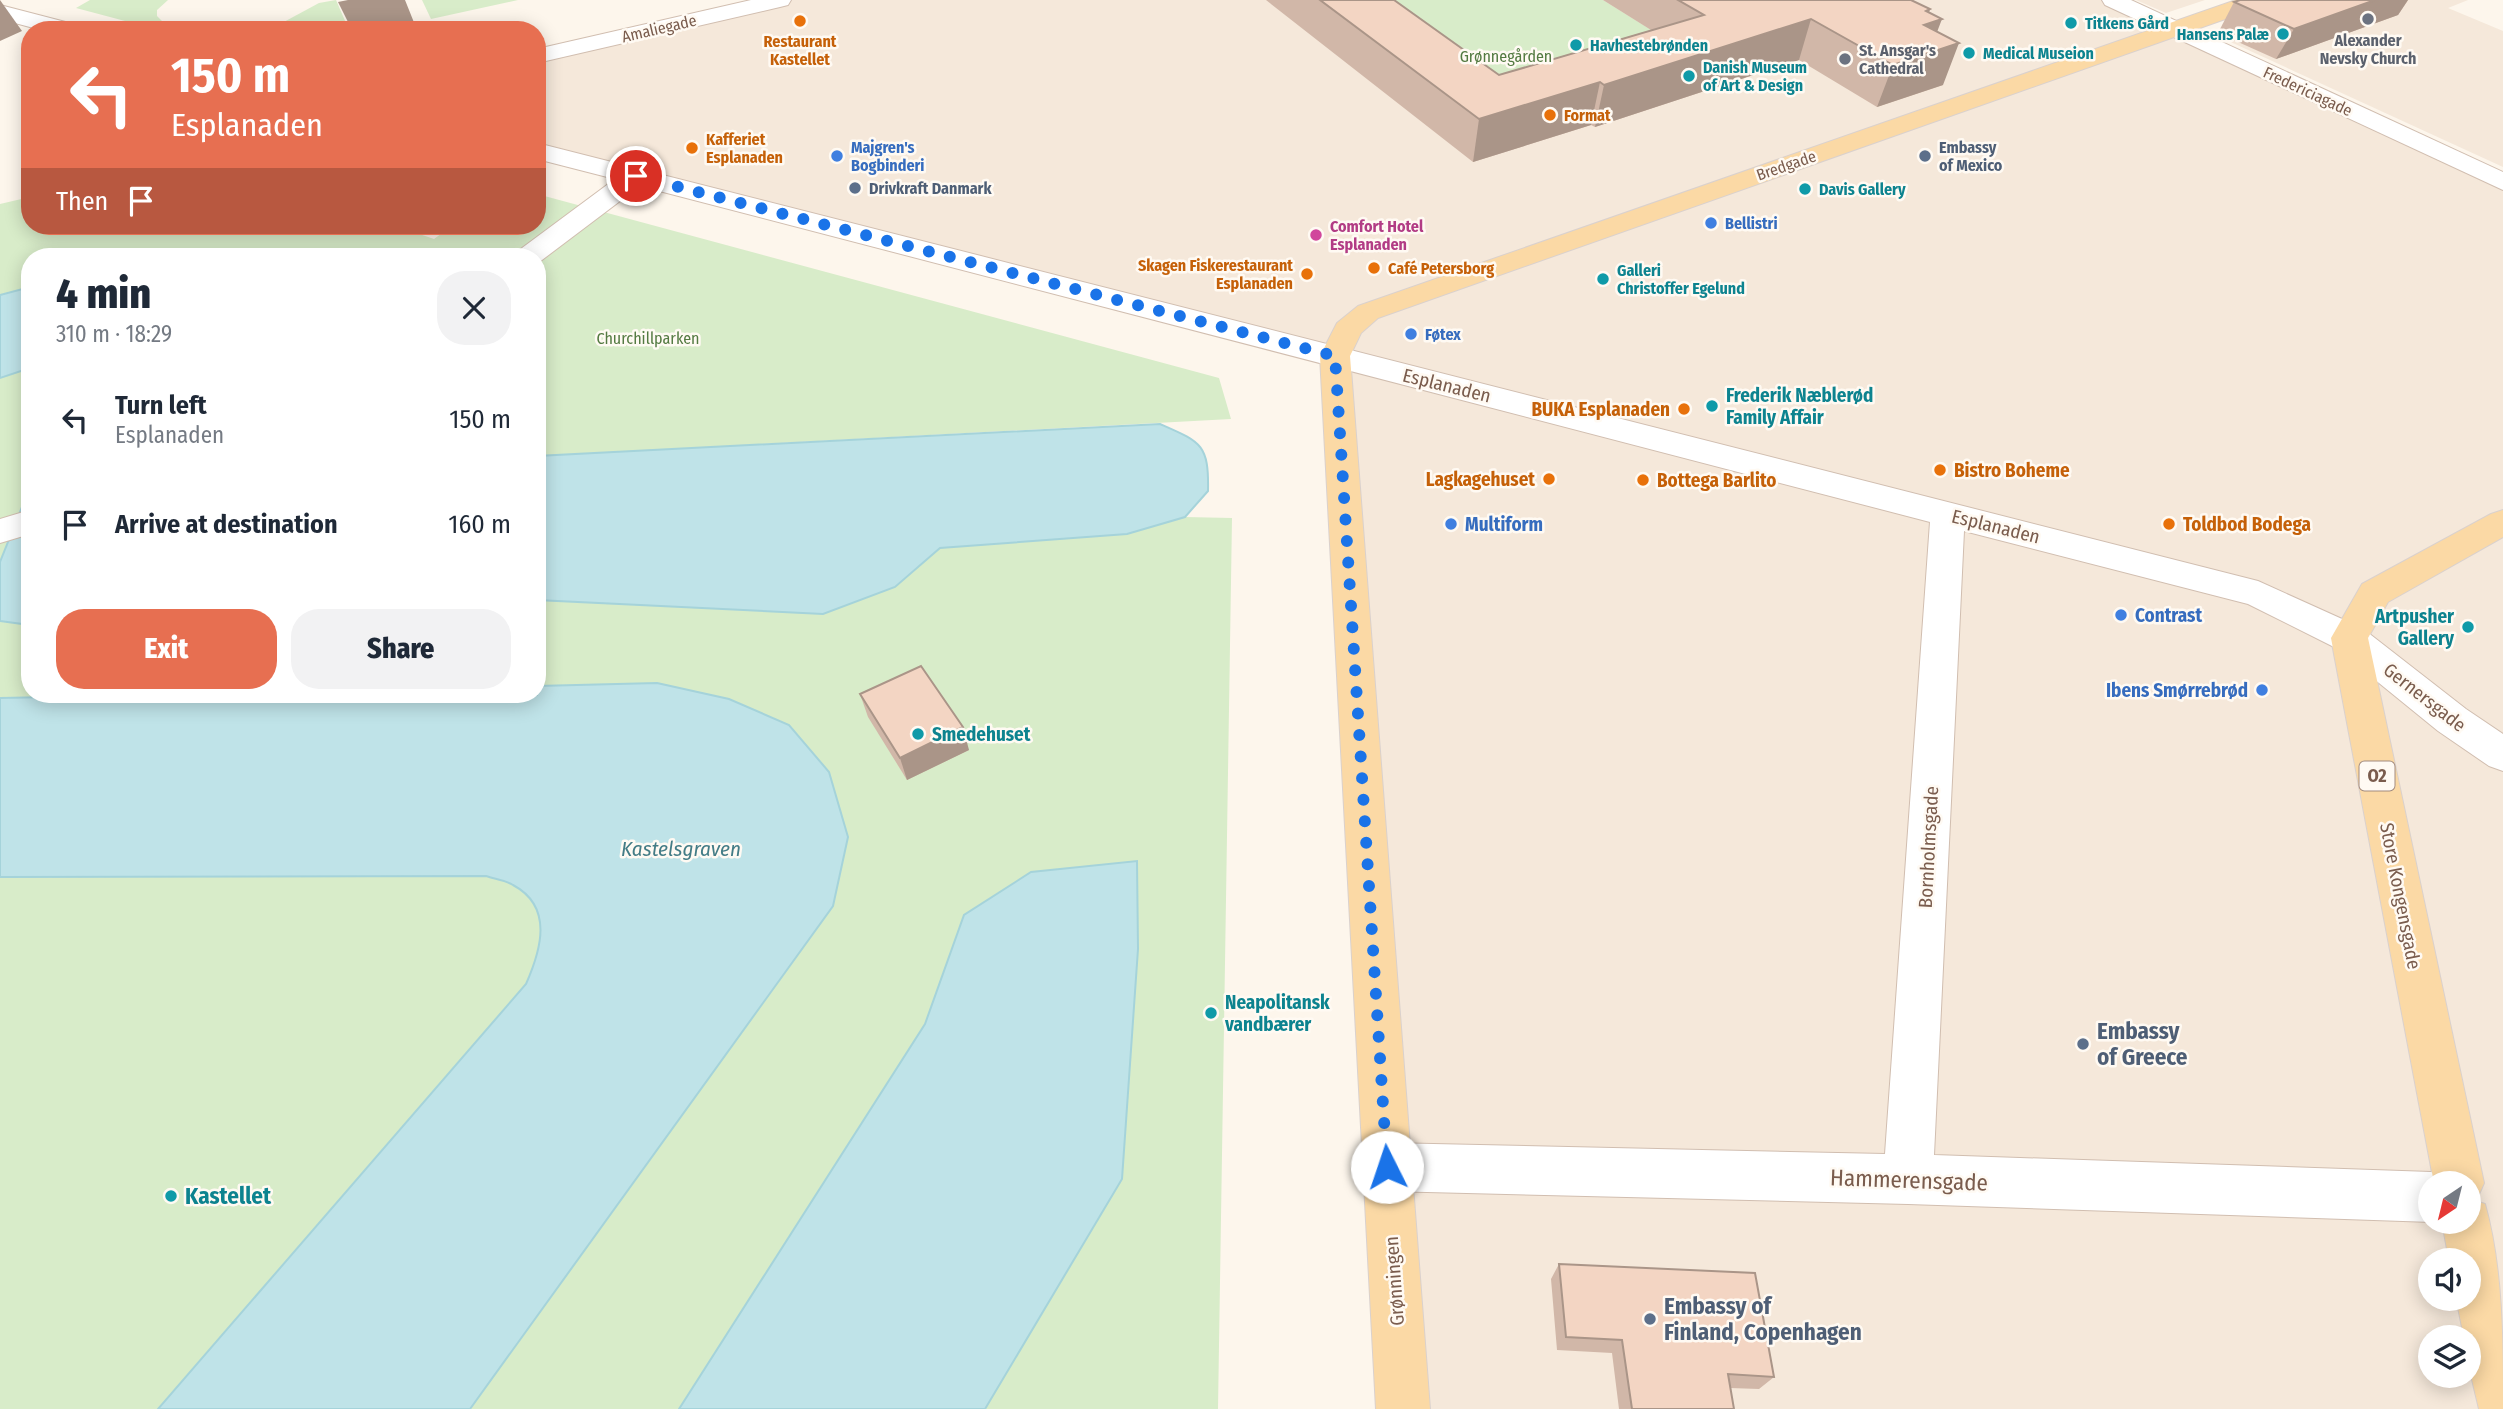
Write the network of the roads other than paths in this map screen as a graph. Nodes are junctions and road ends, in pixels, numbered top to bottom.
1 (780, 0) edge
2 (2113, 0) edge
3 (2257, 0) edge
4 (0, 12) edge
5 (34, 21) edge
6 (2175, 29) junction
7 (546, 54) edge
8 (546, 153) edge
9 (636, 176) junction
10 (2503, 182) edge
11 (540, 248) edge
12 (1335, 356) junction
13 (1948, 514) junction
14 (2503, 522) edge
15 (21, 525) edge
16 (0, 531) edge
17 (2349, 638) junction
18 (2503, 755) edge
19 (1387, 1167) junction
20 (2457, 1171) edge
21 (1908, 1179) junction
22 (2418, 1197) edge
23 (2471, 1234) edge
24 (2491, 1297) edge
25 (2503, 1401) edge
26 (1403, 1409) edge

1 - 7 street, Amaliegade
2 - 6 street, Fredericiagade
3 - 6 main road, Bredgade
4 - 5 street
6 - 10 street, Fredericiagade
6 - 12 main road, Bredgade
8 - 9 street, Esplanaden
9 - 11 street
9 - 12 street, Esplanaden
12 - 13 street, Esplanaden
12 - 19 main road, Grønningen
13 - 17 street, Esplanaden
13 - 21 street, Bornholmsgade
14 - 17 main road
15 - 16 street
17 - 18 street, Gernersgade
17 - 20 main road, Store Kongensgade / O2
19 - 21 street, Hammerensgade
19 - 26 main road, Grønningen
21 - 22 street, Hammerensgade
23 - 24 main road
24 - 25 main road

